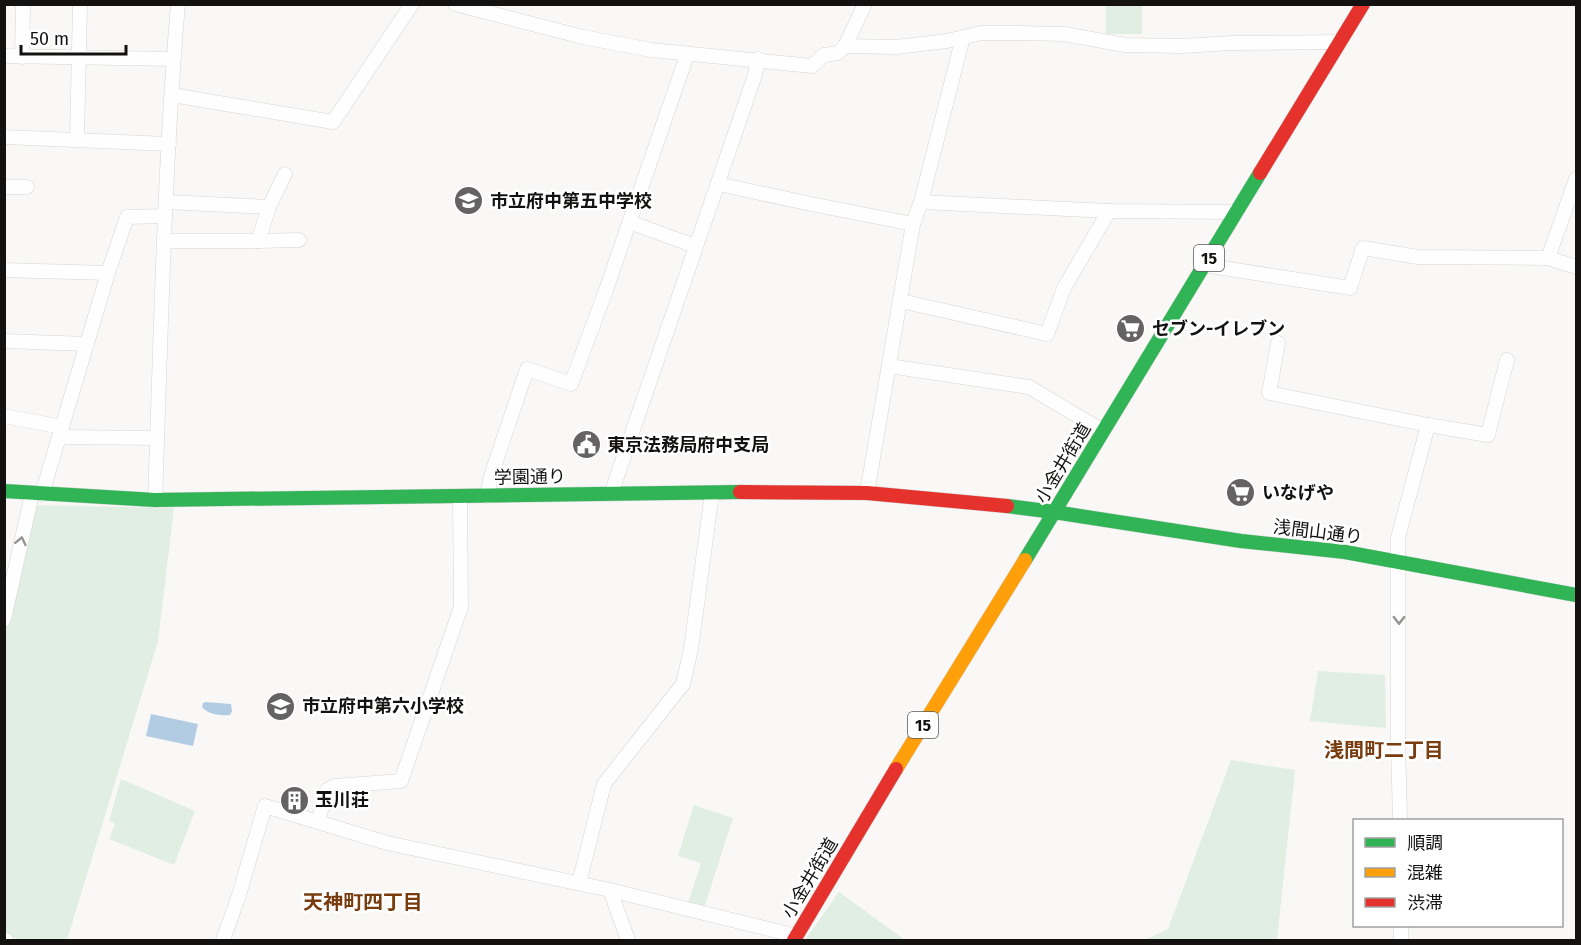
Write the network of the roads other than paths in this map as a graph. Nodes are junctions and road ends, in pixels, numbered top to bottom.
1 (23, 4) edge
2 (80, 4) edge
3 (178, 4) edge
4 (412, 4) edge
5 (455, 4) edge
6 (865, 4) edge
7 (1363, 4) edge
8 (963, 38) junction
9 (1340, 42) junction
10 (845, 46) junction
11 (687, 55) junction
12 (4, 56) edge
13 (21, 57) junction
14 (79, 58) junction
15 (173, 59) junction
16 (758, 59) junction
17 (172, 95) junction
18 (4, 137) edge
19 (77, 140) junction
20 (169, 144) junction
21 (285, 174) dead end
22 (1576, 178) edge
23 (718, 184) junction
24 (4, 187) edge
25 (27, 187) dead end
26 (1573, 201) edge
27 (921, 202) junction
28 (269, 207) junction
29 (166, 209) junction
30 (1109, 211) junction
31 (1237, 212) junction
32 (629, 222) junction
33 (913, 224) junction
34 (299, 240) dead end
35 (164, 241) junction
36 (258, 241) junction
37 (695, 246) junction
38 (1548, 258) junction
39 (1204, 265) junction
40 (1576, 267) edge
41 (4, 270) edge
42 (108, 273) junction
43 (901, 301) junction
44 (4, 341) edge
45 (1278, 343) dead end
46 (87, 344) junction
47 (1507, 360) dead end
48 (889, 366) junction
49 (4, 416) edge
50 (1428, 425) junction
51 (1103, 431) junction
52 (61, 432) junction
53 (157, 438) junction
54 (4, 491) edge
55 (867, 493) junction
56 (37, 494) junction
57 (611, 494) junction
58 (712, 494) junction
59 (460, 496) junction
60 (487, 496) junction
61 (154, 500) junction
62 (1054, 512) junction
63 (1399, 561) junction
64 (1576, 596) edge
65 (4, 619) edge
66 (1400, 819) edge
67 (318, 821) junction
68 (579, 883) junction
69 (610, 890) junction
70 (795, 938) edge
71 (223, 940) edge
72 (628, 940) edge

1 - 13 street
2 - 14 street
3 - 15 street
4 - 17 street
5 - 11 street
6 - 10 street
7 - 9 street, 小金井街道 / 15
8 - 9 street
8 - 10 street
8 - 27 street
9 - 31 street, 小金井街道 / 15
10 - 16 street
11 - 16 street
11 - 32 street
12 - 13 street
13 - 14 street
14 - 15 street
14 - 19 street
15 - 17 street
16 - 23 street
17 - 20 street
18 - 19 street
19 - 20 street
20 - 29 street
21 - 28 street
22 - 26 street
23 - 33 street
23 - 37 street
24 - 25 street
26 - 38 street
27 - 30 street
27 - 33 street
28 - 29 street
28 - 36 street
29 - 35 street
29 - 42 street
30 - 31 street
30 - 43 street
31 - 39 street, 小金井街道 / 15
32 - 37 street
32 - 60 street
33 - 43 street
34 - 36 street
35 - 36 street
35 - 53 street
37 - 57 street
38 - 39 street
38 - 40 street
39 - 51 street, 小金井街道 / 15
41 - 42 street
42 - 46 street
43 - 48 street
44 - 46 street
45 - 50 street
46 - 52 street
47 - 50 street
48 - 51 street
48 - 55 street
49 - 52 street
50 - 63 street
51 - 62 street, 小金井街道 / 15
52 - 53 street
52 - 56 street
53 - 61 street
54 - 56 street, 学園通り
55 - 58 street, 学園通り
55 - 62 street, 学園通り
56 - 61 street, 学園通り
65 -> 56 street
57 - 58 street, 学園通り
57 - 60 street, 学園通り
58 - 68 street
59 - 60 street, 学園通り
59 - 61 street, 学園通り
59 - 67 street
62 - 63 street, 浅間山通り
62 - 70 street, 小金井街道 / 15
63 - 64 street, 浅間山通り
63 -> 66 street
67 - 68 street
67 - 71 street
68 - 69 street
69 - 70 street
69 - 72 street

